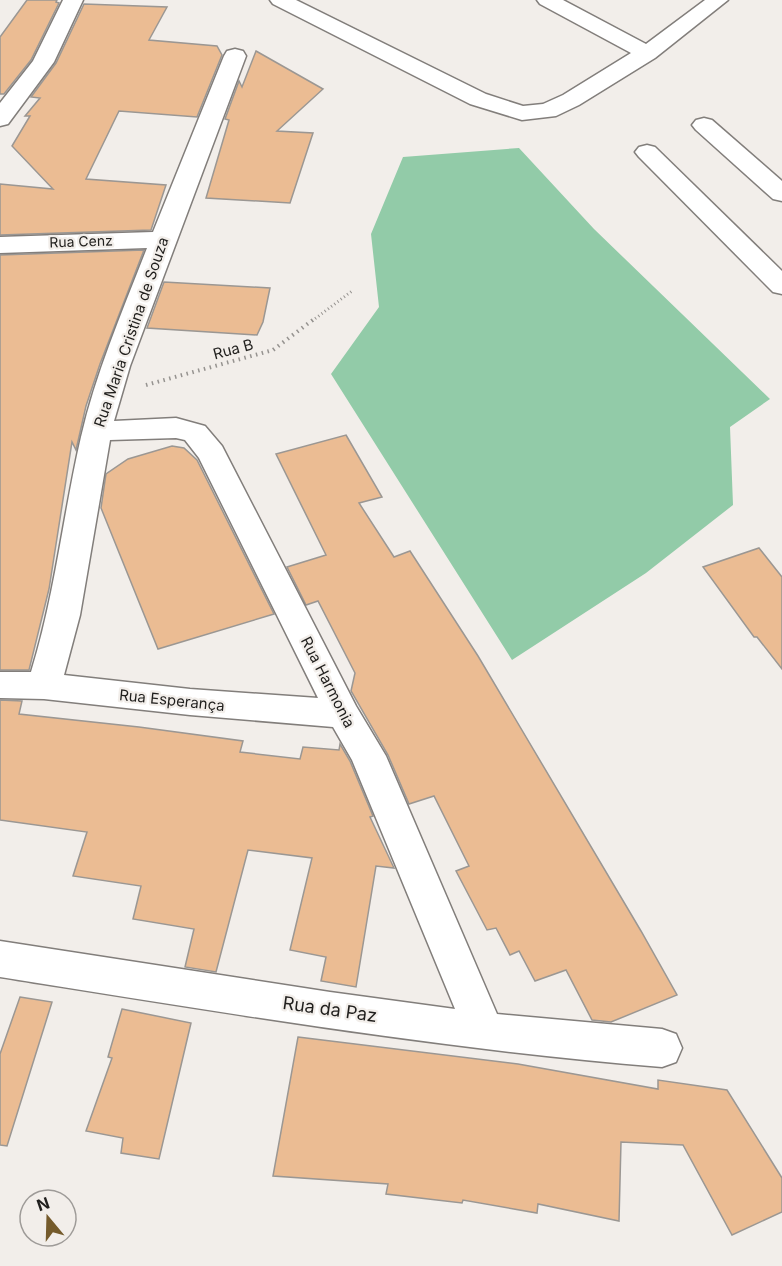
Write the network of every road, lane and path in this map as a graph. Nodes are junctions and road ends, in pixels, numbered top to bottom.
1 (73, 0) edge
2 (280, 0) edge
3 (548, 0) edge
4 (718, 0) edge
5 (647, 53) junction
6 (235, 56) dead end
7 (0, 119) edge
8 (704, 125) dead end
9 (647, 152) dead end
10 (782, 194) edge
11 (162, 240) junction
12 (0, 245) edge
13 (782, 286) edge
14 (352, 291) dead end
15 (101, 415) junction
16 (0, 685) edge
17 (44, 686) junction
18 (343, 714) junction
19 (0, 959) edge
20 (484, 1030) junction
21 (662, 1048) dead end

1 - 7 street
2 - 5 street
3 - 5 street
4 - 5 street
6 - 11 street, Rua Maria Cristina de Souza
8 - 10 street
9 - 13 street
11 - 12 street, Rua Cenz
11 - 15 street, Rua Maria Cristina de Souza
14 - 15 path, Rua B
15 - 17 street, Rua Maria Cristina de Souza
15 - 18 street, Rua Harmonia
16 - 17 street, Rua Esperança
17 - 18 street, Rua Esperança
18 - 20 street, Rua Harmonia
19 - 20 street, Rua da Paz
20 - 21 street, Rua da Paz

